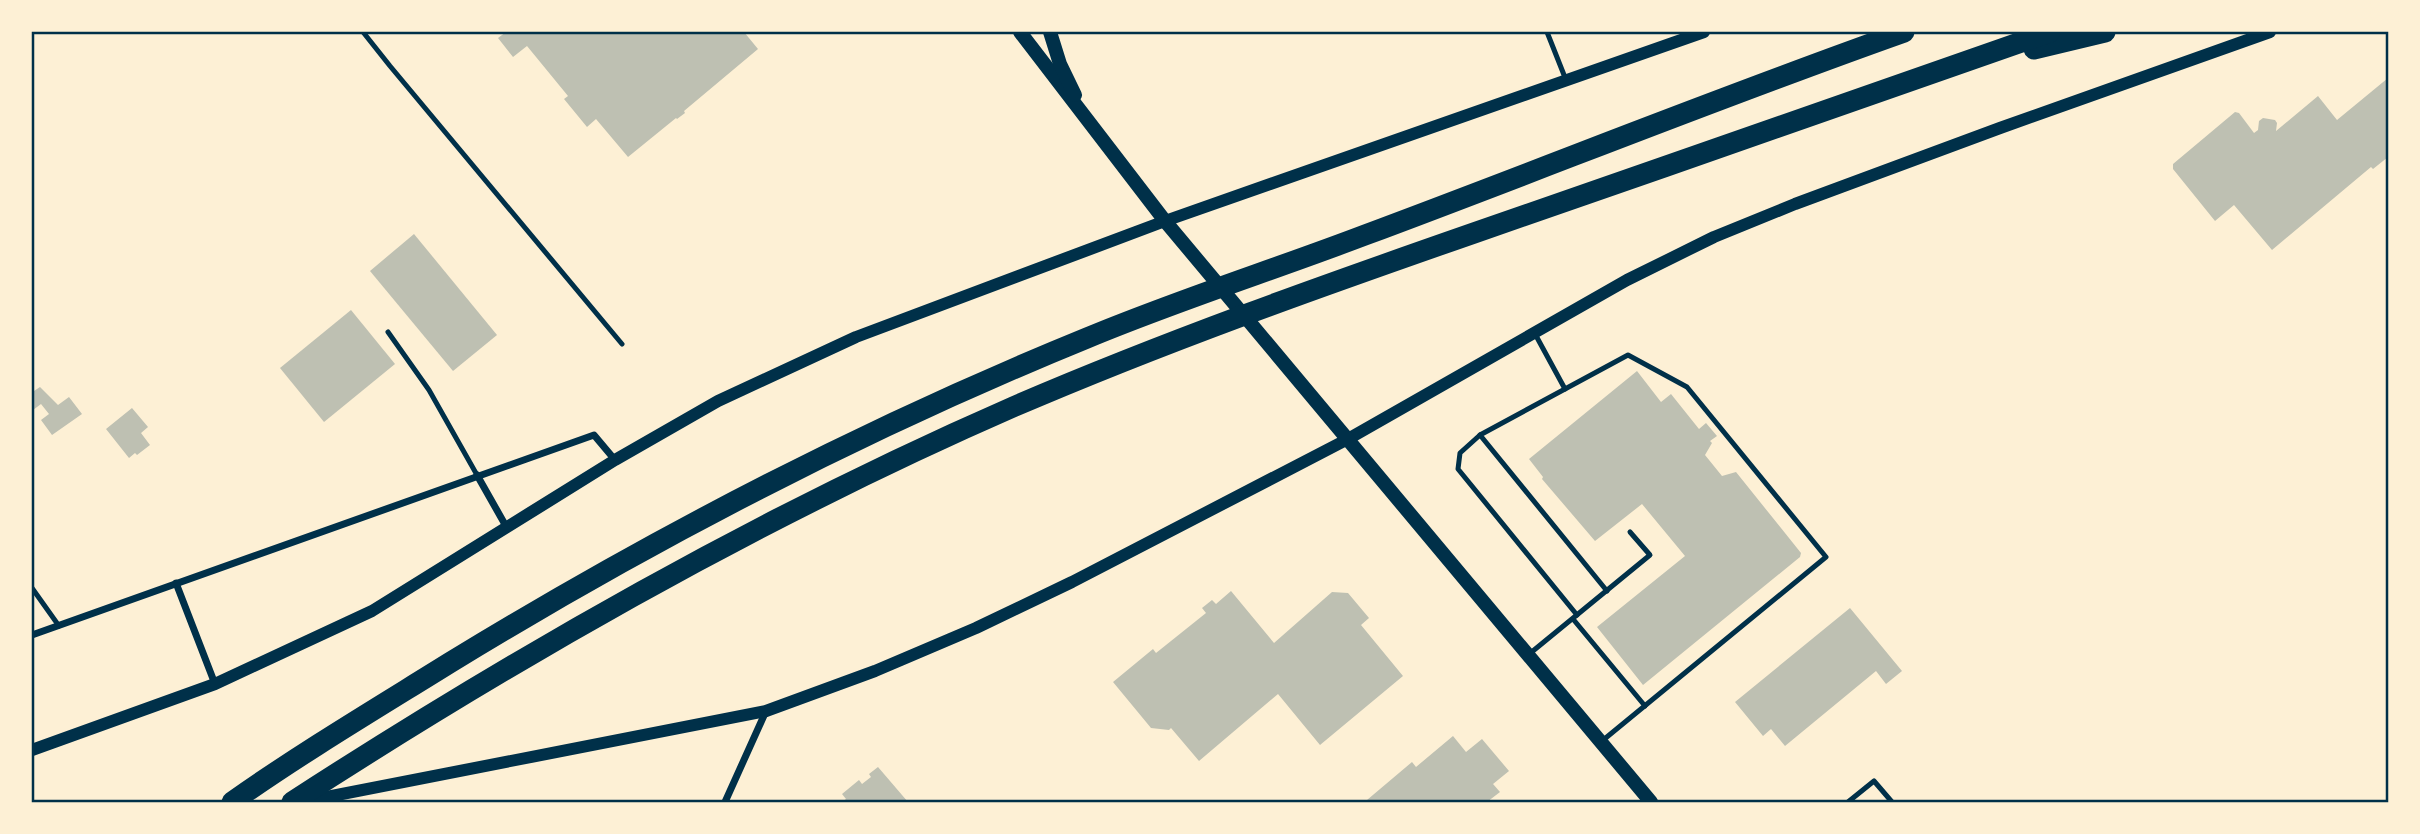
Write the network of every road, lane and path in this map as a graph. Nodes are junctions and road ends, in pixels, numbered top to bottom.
1 (363, 32) edge
2 (1020, 32) edge
3 (1051, 32) edge
4 (1547, 32) edge
5 (1704, 32) edge
6 (1904, 32) edge
7 (2050, 32) edge
8 (2105, 32) edge
9 (2270, 32) edge
10 (1674, 36) edge
11 (1933, 74) junction
12 (1566, 80) junction
13 (1088, 121) junction
14 (1165, 221) junction
15 (388, 332) dead end
16 (1534, 332) junction
17 (622, 344) dead end
18 (1565, 389) junction
19 (1480, 435) junction
20 (1348, 439) junction
21 (615, 460) junction
22 (477, 475) junction
23 (507, 528) junction
24 (1630, 532) dead end
25 (176, 583) junction
26 (32, 587) edge
27 (1606, 591) junction
28 (1575, 617) junction
29 (59, 626) junction
30 (32, 635) edge
31 (1528, 655) junction
32 (215, 684) junction
33 (1645, 706) junction
34 (766, 710) junction
35 (1601, 742) junction
36 (33, 745) edge
37 (232, 803) edge
38 (295, 803) edge
39 (725, 803) edge
40 (1651, 803) edge
41 (1848, 803) edge
42 (1892, 803) edge

1 - 17 lane
2 - 13 main road
3 - 13 main road
4 - 12 lane
5 - 10 street
6 - 37 highway
7 - 11 highway
8 - 11 highway
9 - 16 street
10 - 12 street
11 - 38 highway
12 - 14 street
13 - 14 main road
14 - 20 main road
14 - 21 street
15 - 22 lane
16 - 18 lane
16 - 20 street
18 - 19 lane
18 - 33 lane
19 - 27 lane
19 - 28 lane
20 - 31 main road
20 - 34 street
21 - 22 street
21 - 23 street
22 - 23 street
22 - 25 street
23 - 32 street
24 - 27 lane
25 - 29 street
25 - 32 street
26 - 29 lane
27 - 28 lane
28 - 31 lane
28 - 33 lane
29 - 30 street
31 - 35 main road
32 - 36 street
33 - 35 lane
34 - 38 street
34 - 39 street
35 - 40 main road
41 - 42 lane

